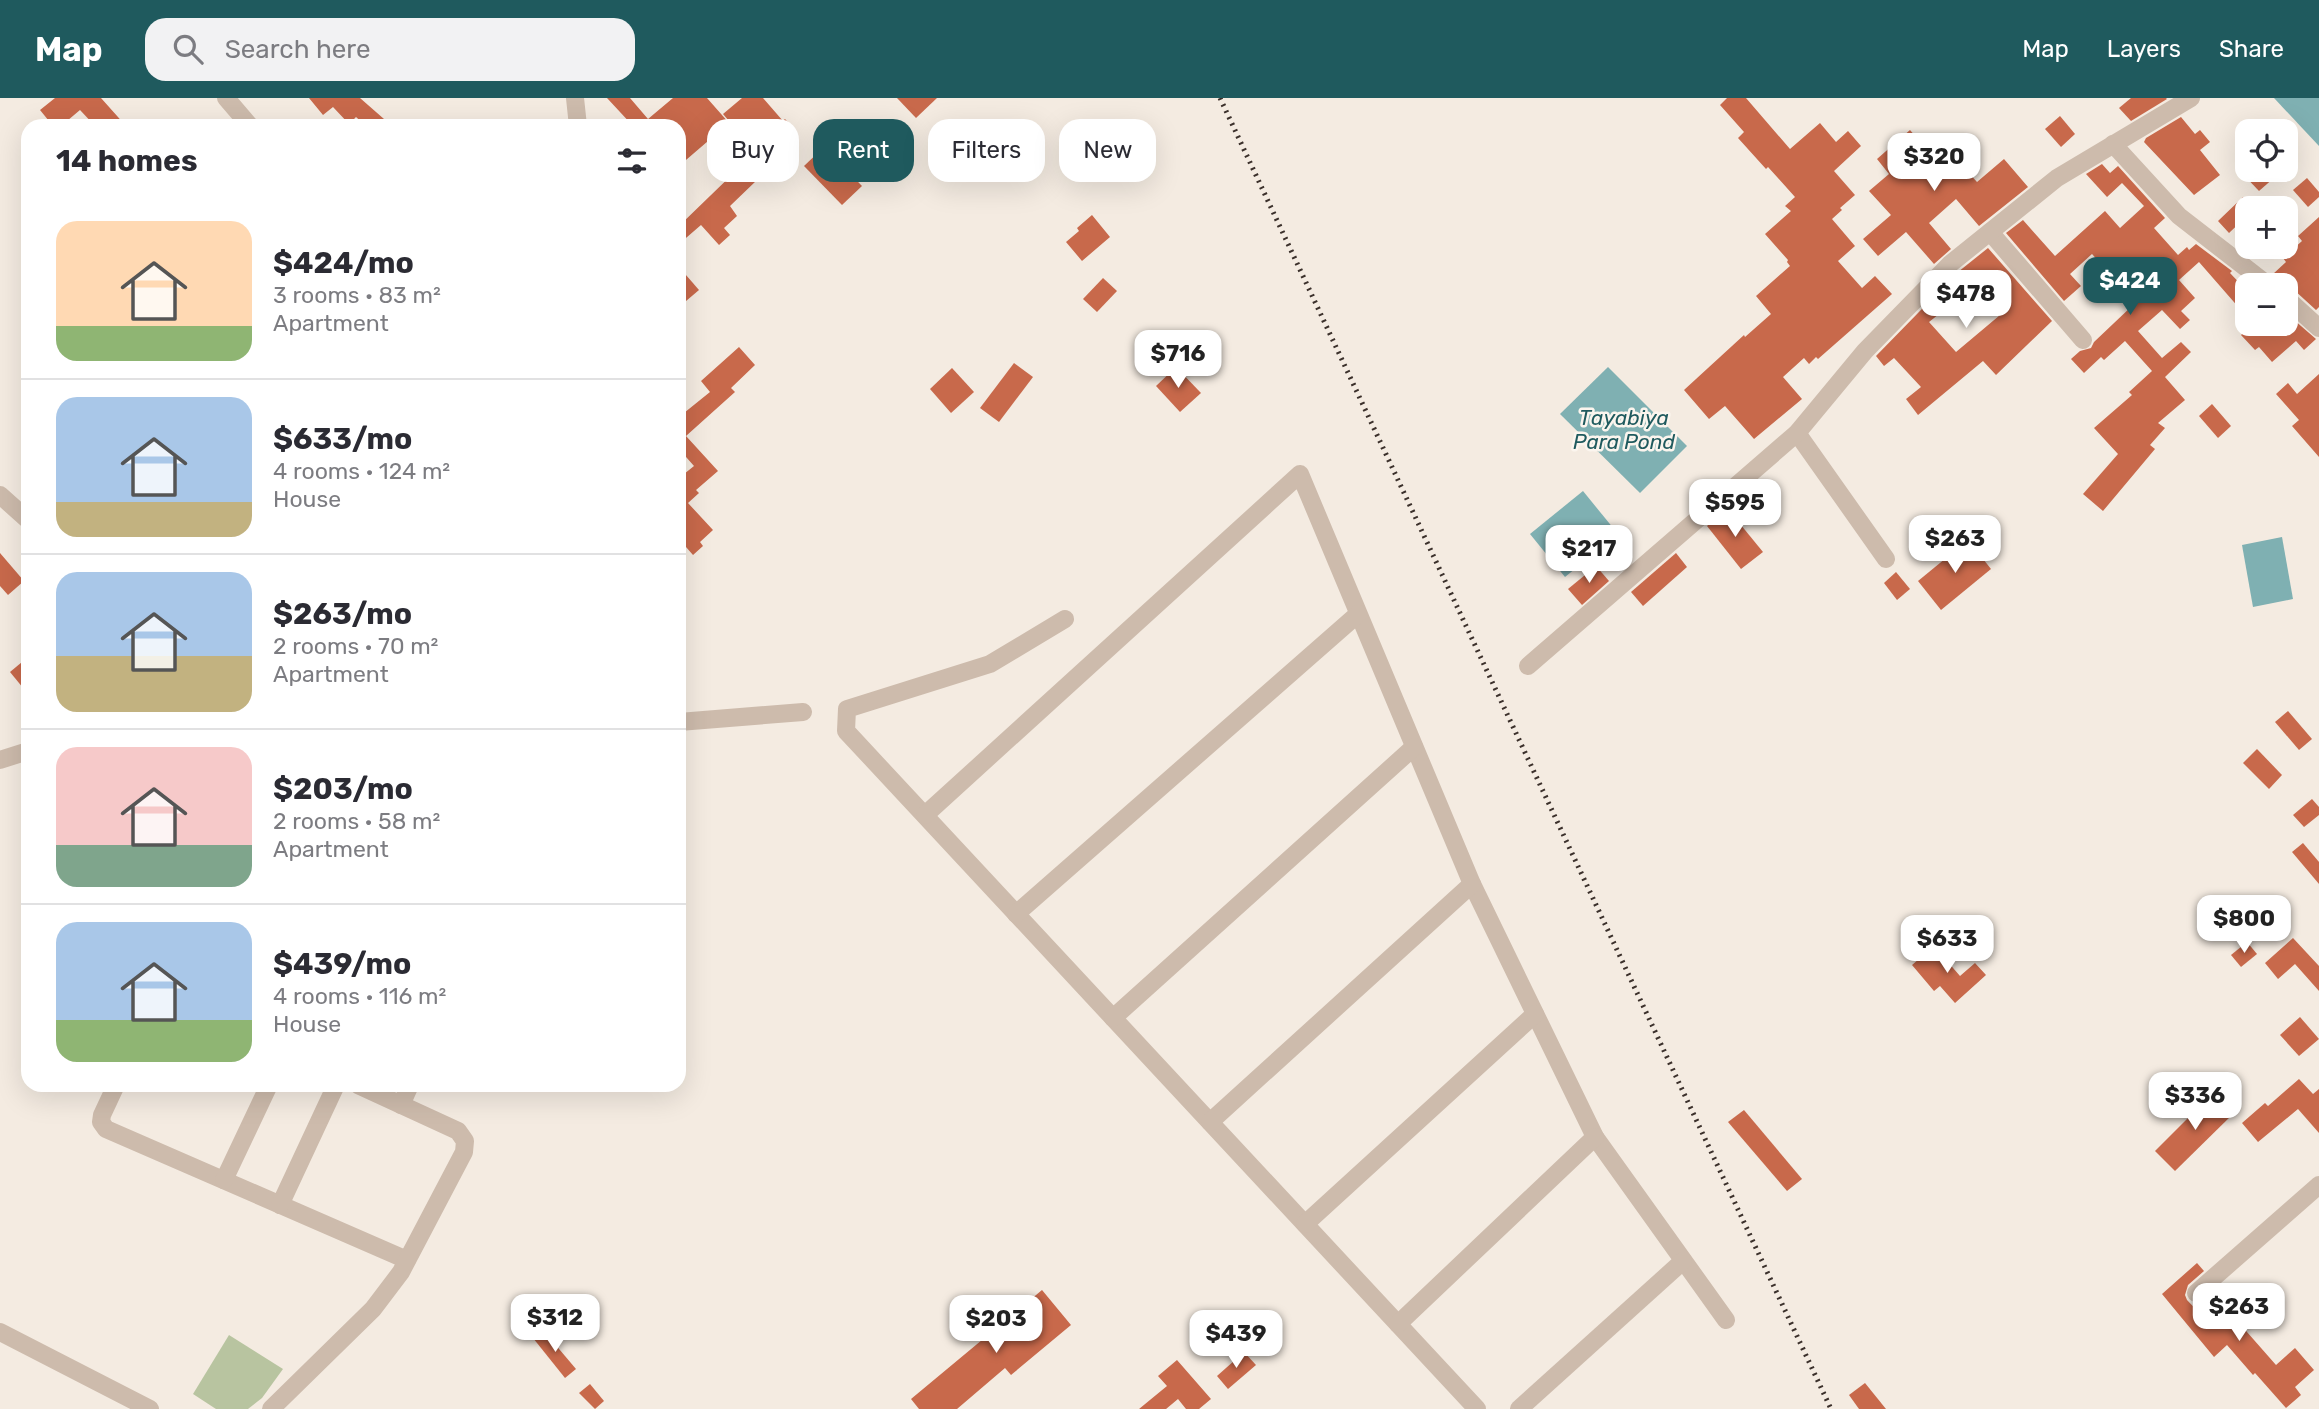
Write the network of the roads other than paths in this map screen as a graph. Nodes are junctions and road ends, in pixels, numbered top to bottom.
1 (226, 98) edge
2 (575, 98) edge
3 (2191, 98) edge
4 (244, 119) edge
5 (577, 119) edge
6 (2113, 145) junction
7 (1990, 232) junction
8 (2251, 273) edge
9 (2298, 309) edge
10 (2319, 328) edge
11 (2083, 340) dead end
12 (1797, 433) junction
13 (0, 495) edge
14 (21, 514) edge
15 (1886, 559) dead end
16 (1358, 614) junction
17 (1065, 619) dead end
18 (1528, 666) dead end
19 (803, 712) dead end
20 (686, 721) edge
21 (1414, 747) junction
22 (21, 753) edge
23 (0, 760) edge
24 (925, 816) junction
25 (1472, 884) junction
26 (1016, 914) junction
27 (1535, 1014) junction
28 (1113, 1018) junction
29 (113, 1092) edge
30 (265, 1092) edge
31 (333, 1092) edge
32 (373, 1092) edge
33 (407, 1092) edge
34 (401, 1105) junction
35 (1210, 1122) junction
36 (1595, 1137) junction
37 (224, 1180) junction
38 (2319, 1185) edge
39 (280, 1205) junction
40 (1305, 1224) junction
41 (407, 1260) junction
42 (1684, 1261) junction
43 (2196, 1293) dead end
44 (1726, 1320) dead end
45 (1398, 1324) junction
46 (0, 1332) edge
47 (150, 1409) edge
48 (271, 1409) edge
49 (1477, 1409) edge
50 (1519, 1409) edge

1 - 4 street
2 - 5 street
3 - 6 street
6 - 7 street
6 - 8 street
7 - 11 street
7 - 12 street
9 - 10 street
12 - 15 street
12 - 18 street
13 - 14 street
16 - 21 street
16 - 24 street
16 - 26 street
17 - 24 street
19 - 20 street
21 - 25 street
21 - 28 street
22 - 23 street
24 - 26 street
25 - 27 street
25 - 35 street
26 - 28 street
27 - 36 street
27 - 40 street
28 - 35 street
29 - 37 street
30 - 37 street
31 - 39 street
32 - 34 street
33 - 34 street
34 - 41 street
35 - 40 street
36 - 42 street
36 - 45 street
37 - 39 street
38 - 43 street
39 - 41 street
40 - 45 street
41 - 48 street
42 - 44 street
42 - 50 street
45 - 49 street
46 - 47 street

